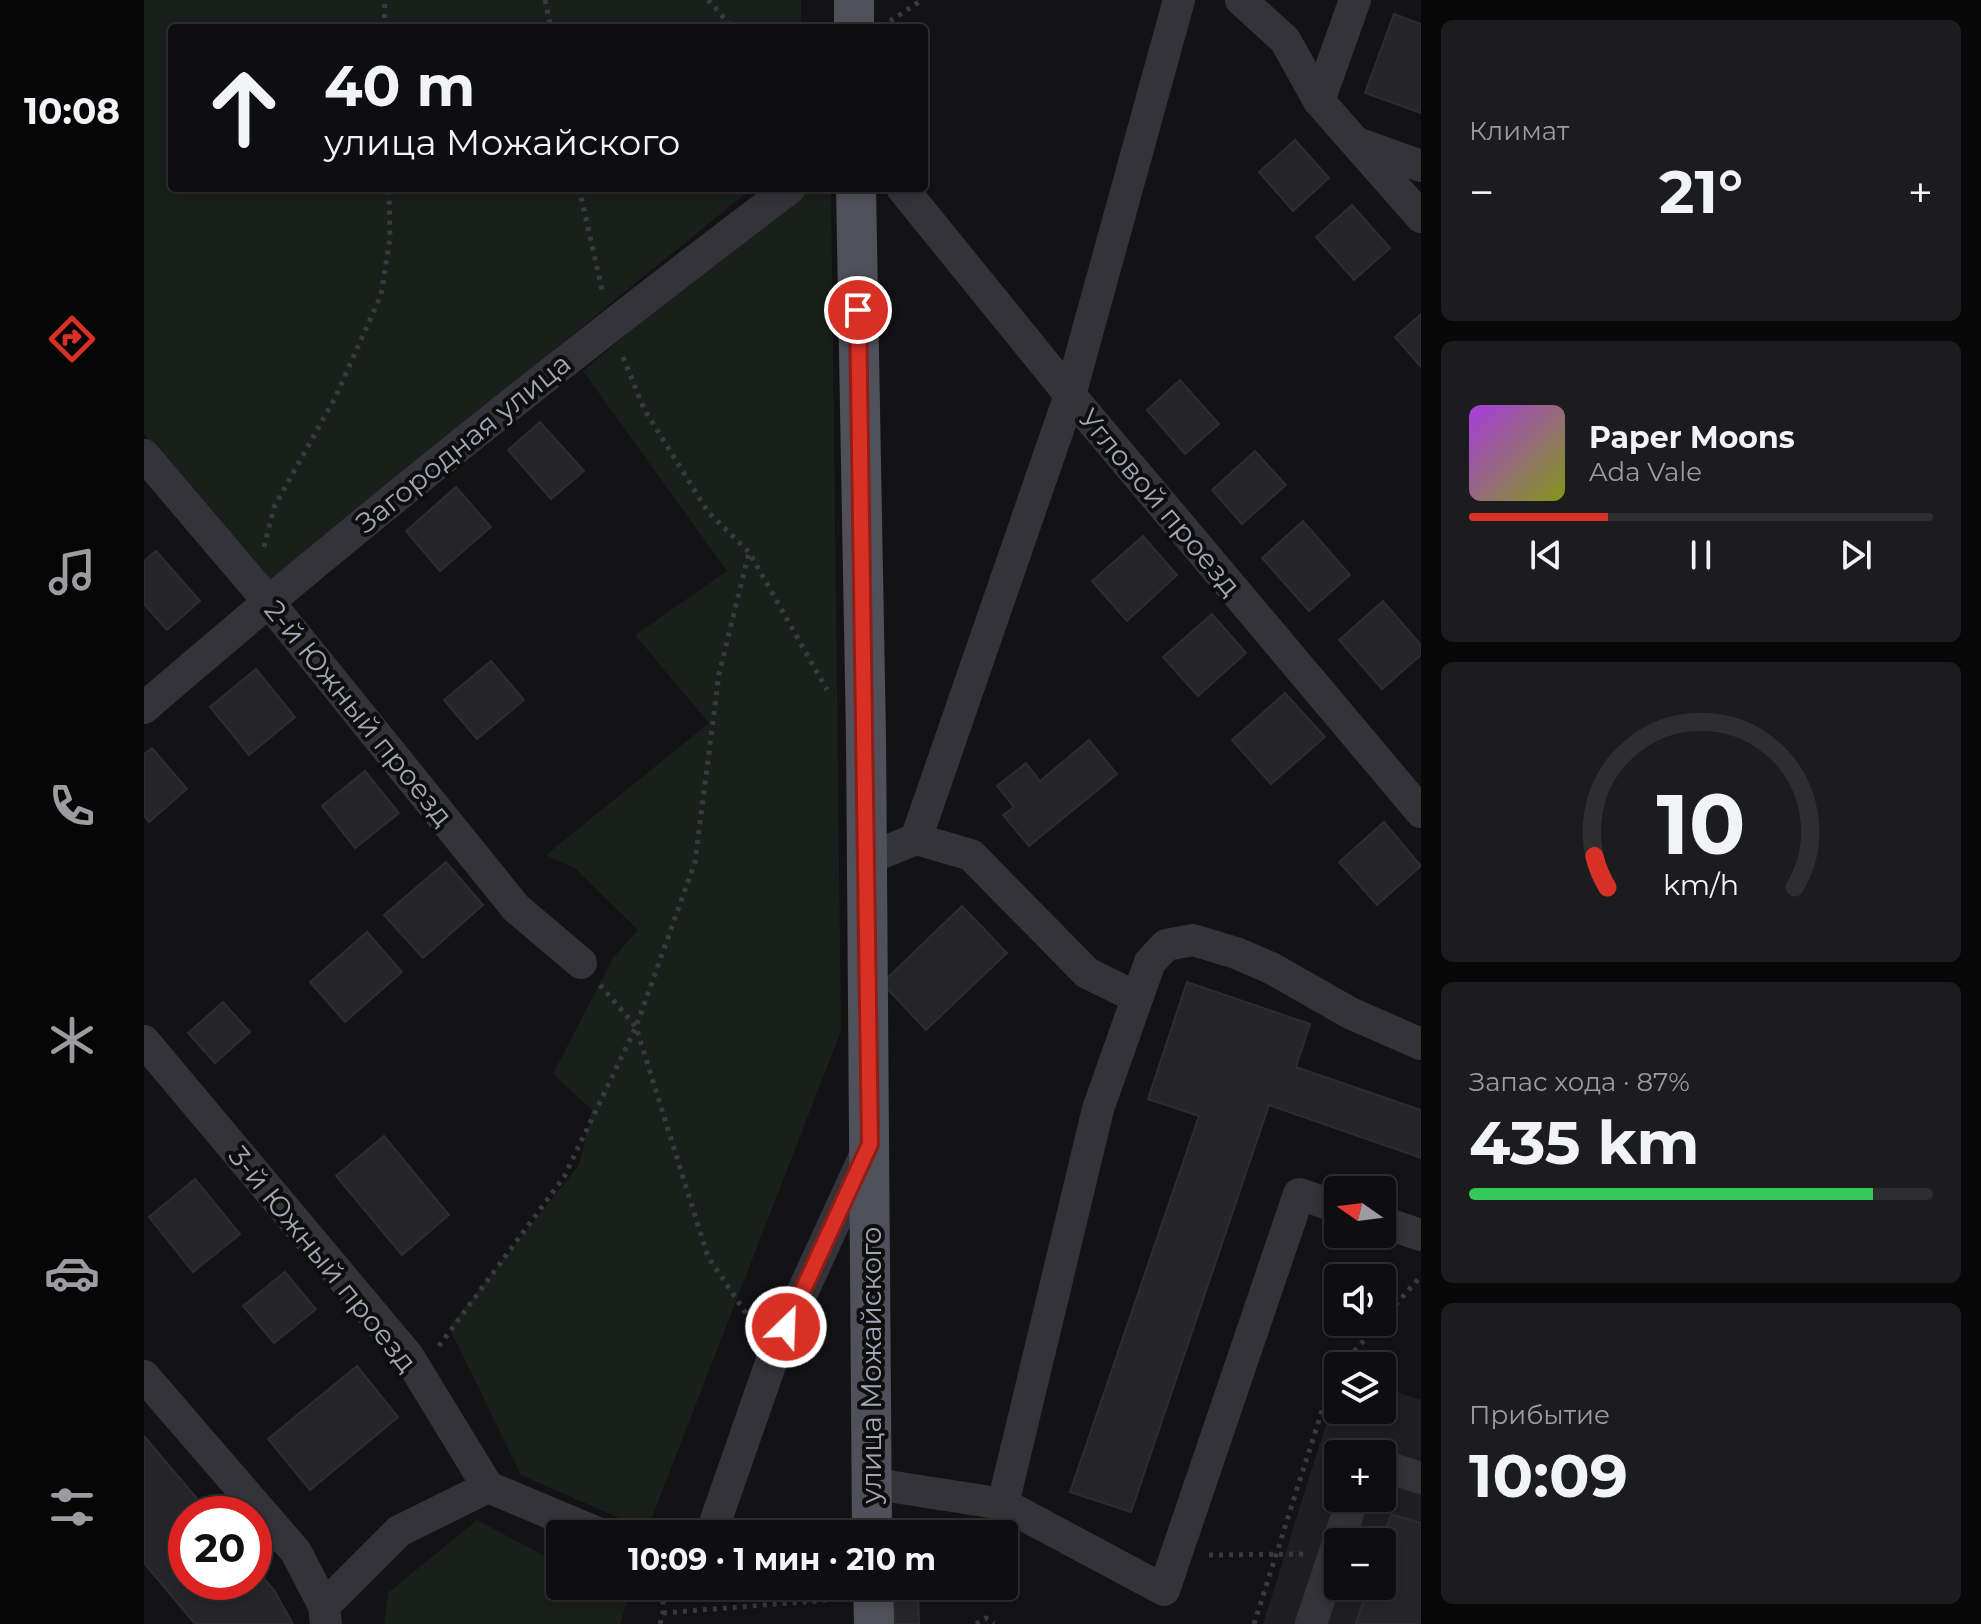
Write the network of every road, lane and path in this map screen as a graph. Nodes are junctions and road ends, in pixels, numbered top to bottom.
1 (385, 0) edge
2 (545, 0) edge
3 (708, 0) edge
4 (854, 0) edge
5 (922, 0) edge
6 (1179, 0) edge
7 (1241, 0) edge
8 (1355, 0) edge
9 (384, 24) edge
10 (550, 24) edge
11 (729, 24) edge
12 (854, 24) edge
13 (885, 24) edge
14 (1319, 101) junction
15 (1355, 142) junction
16 (1421, 166) edge
17 (389, 192) edge
18 (580, 192) edge
19 (785, 192) edge
20 (856, 192) edge
21 (905, 192) edge
22 (1421, 217) edge
23 (605, 302) dead end
24 (619, 345) dead end
25 (1070, 395) junction
26 (144, 455) edge
27 (749, 552) junction
28 (261, 592) junction
29 (831, 696) dead end
30 (144, 708) edge
31 (1421, 812) edge
32 (916, 839) junction
33 (867, 859) junction
34 (581, 963) joint
35 (1136, 997) junction
36 (636, 1027) junction
37 (144, 1041) edge
38 (1421, 1044) edge
39 (870, 1144) junction
40 (1324, 1202) edge
41 (1396, 1227) edge
42 (1421, 1235) edge
43 (1421, 1276) edge
44 (1396, 1304) edge
45 (1367, 1336) edge
46 (1353, 1352) edge
47 (774, 1354) junction
48 (417, 1375) junction
49 (144, 1376) edge
50 (1324, 1404) edge
51 (1396, 1470) edge
52 (1421, 1478) edge
53 (869, 1483) junction
54 (488, 1487) junction
55 (1003, 1504) junction
56 (1348, 1512) edge
57 (567, 1520) edge
58 (716, 1520) edge
59 (871, 1520) edge
60 (1275, 1553) junction
61 (1176, 1555) junction
62 (663, 1600) edge
63 (864, 1603) edge
64 (663, 1613) junction
65 (325, 1615) edge
66 (660, 1624) edge
67 (976, 1624) edge
68 (994, 1624) edge
69 (1254, 1624) edge
70 (1311, 1624) edge

1 - 9 path
2 - 10 path
3 - 11 path
4 - 12 main road
5 - 13 path
6 - 25 street
7 - 14 street
8 - 14 street
14 - 15 street
15 - 16 street
15 - 22 street
17 - 28 path
18 - 23 path
19 - 28 street, Загородная улица
20 - 33 main road, улица Можайского
21 - 25 street, Угловой проезд
24 - 27 path
25 - 31 street, Угловой проезд
25 - 32 street
26 - 28 street, 2-й Южный проезд
27 - 29 path
27 - 36 path
28 - 30 street, Загородная улица
28 - 34 street, 2-й Южный проезд
32 - 33 street
32 - 35 street
33 - 39 main road, улица Можайского
34 - 36 path
35 - 38 street
35 - 55 street
36 - 47 path
36 - 48 path
37 - 48 street, 3-й Южный проезд
39 - 47 street
39 - 53 main road, улица Можайского
40 - 61 street
41 - 42 street
43 - 44 path
45 - 46 path
47 - 58 street
48 - 54 street, 3-й Южный проезд
49 - 65 street
50 - 60 path
51 - 52 street
53 - 55 street
53 - 59 main road, улица Можайского
54 - 57 street
54 - 65 street
55 - 61 street
56 - 70 street
60 - 61 path
60 - 69 path
62 - 64 path
63 - 64 path
64 - 66 path
67 - 68 path

